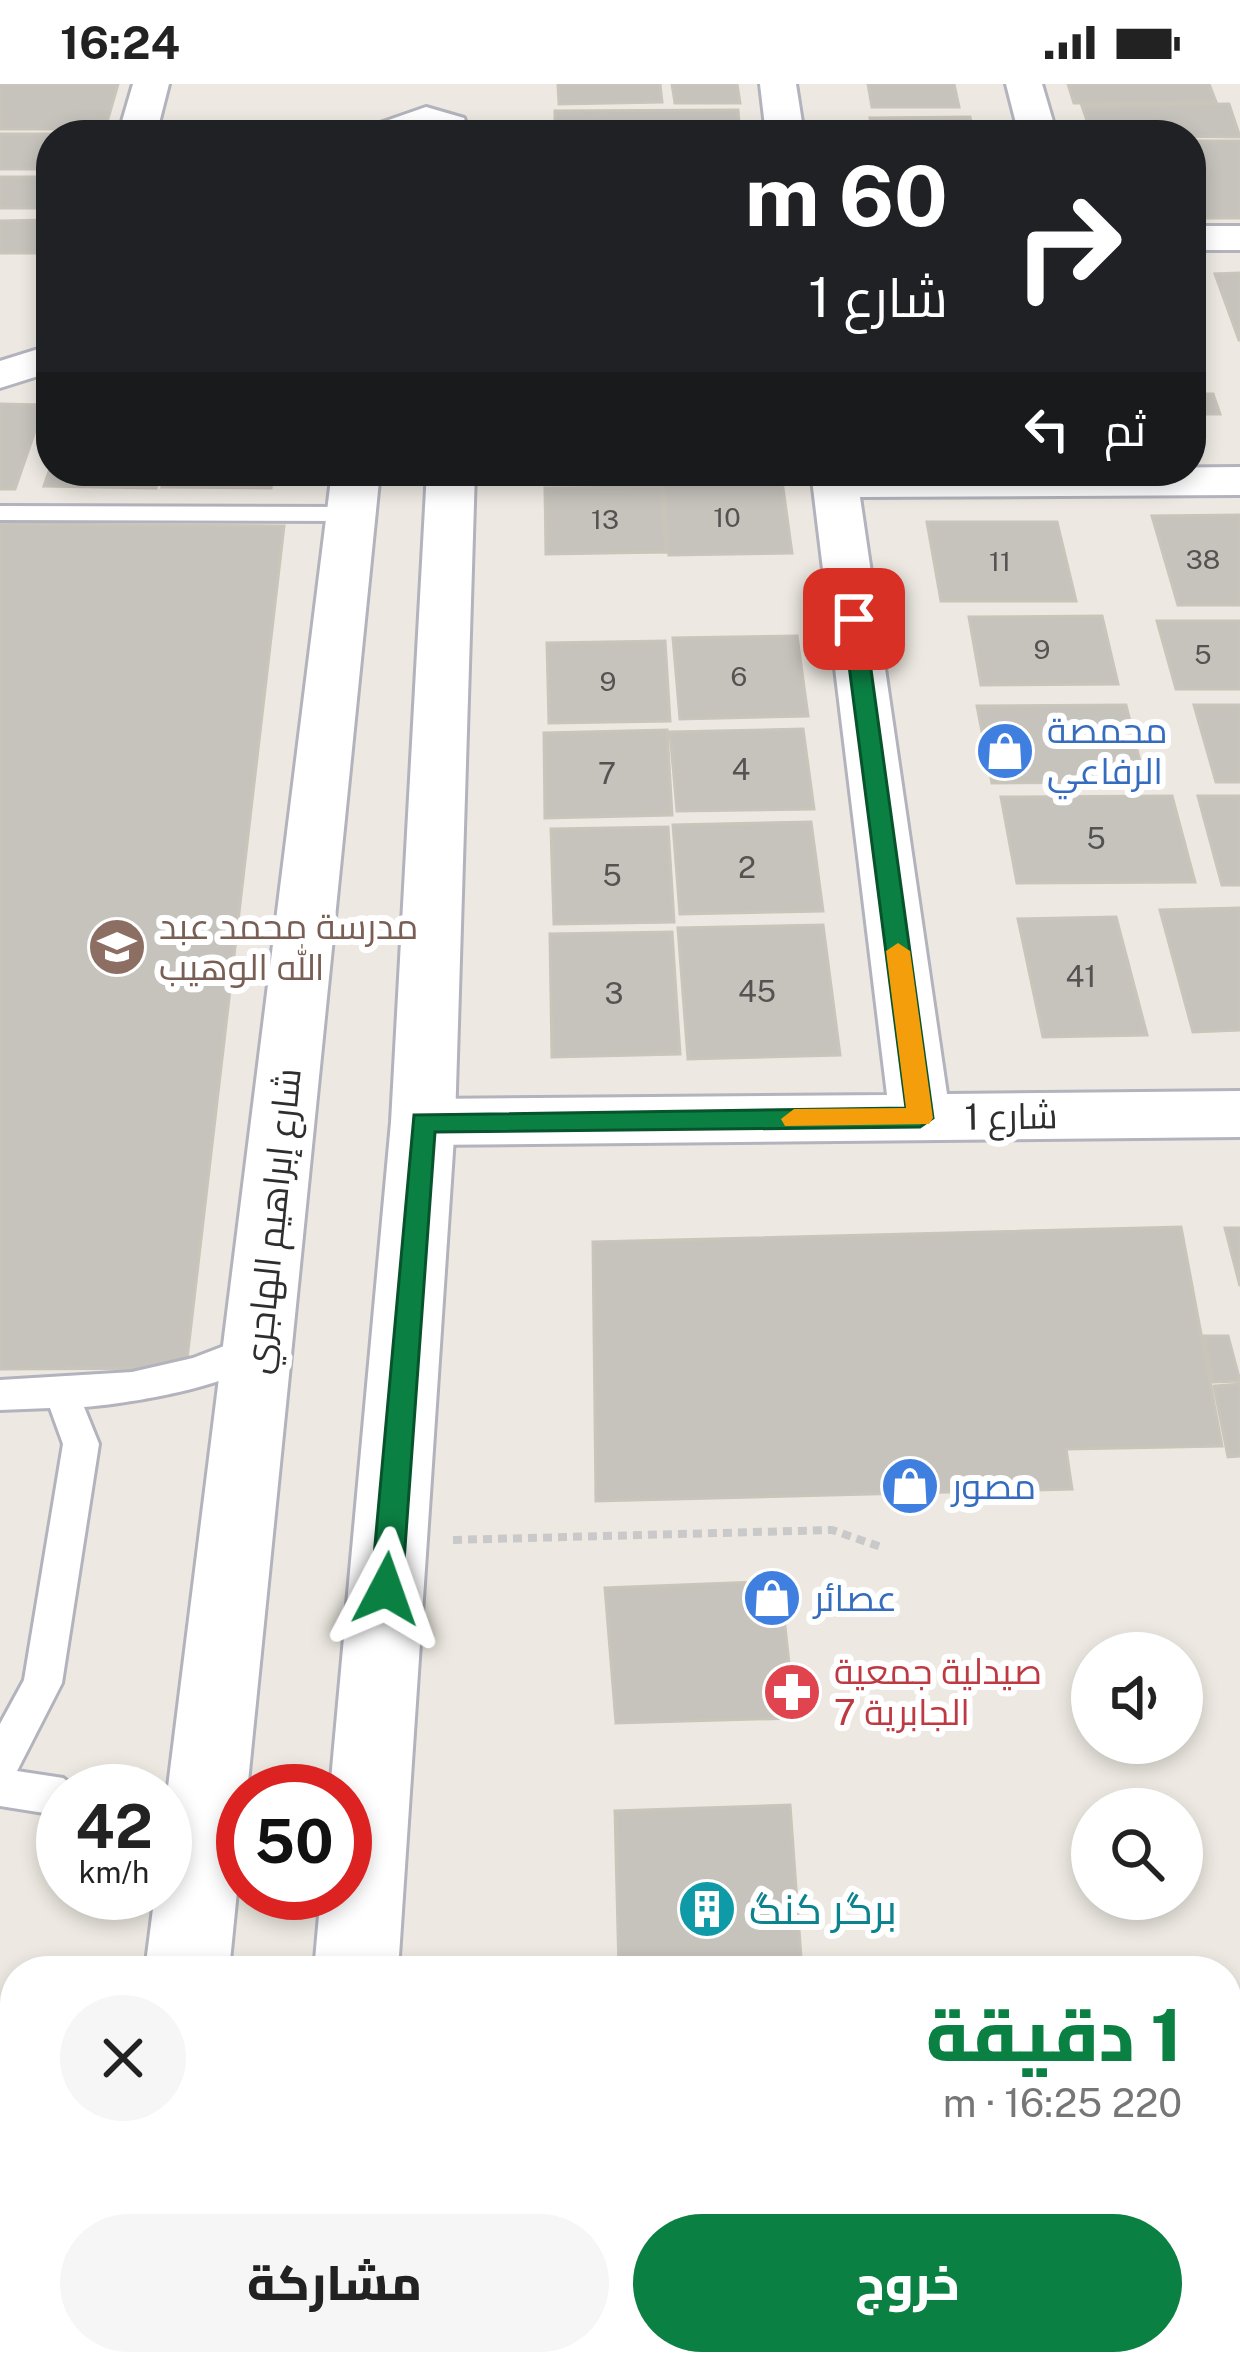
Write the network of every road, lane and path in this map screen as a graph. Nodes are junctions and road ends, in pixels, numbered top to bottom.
1 (151, 84) edge
2 (400, 84) edge
3 (778, 84) edge
4 (1024, 84) edge
5 (141, 120) edge
6 (396, 120) edge
7 (783, 120) edge
8 (1034, 120) edge
9 (1206, 238) edge
10 (1240, 238) edge
11 (36, 363) edge
12 (0, 374) edge
13 (1206, 481) edge
14 (1240, 481) edge
15 (451, 486) edge
16 (836, 486) edge
17 (354, 492) edge
18 (0, 513) edge
19 (1240, 1114) edge
20 (920, 1118) junction
21 (423, 1122) junction
22 (258, 1347) junction
23 (0, 1394) edge
24 (62, 1394) junction
25 (390, 1541) junction
26 (880, 1546) dead end
27 (0, 1763) edge
28 (0, 1787) edge
29 (192, 1791) edge
30 (36, 1793) edge
31 (184, 1920) edge
32 (186, 1956) edge
33 (357, 1956) edge

1 - 5 street
2 - 6 main road
3 - 7 street
4 - 8 street
9 - 10 street
11 - 12 street
13 - 14 street
15 - 21 main road
16 - 20 street
17 - 18 lane
17 - 22 main road, شارع إبراهيم الهاجري
19 - 20 street, شارع 1
20 - 21 street, شارع 1
21 - 25 main road
22 - 24 lane
22 - 29 main road, شارع إبراهيم الهاجري
23 - 24 lane
24 - 27 lane
25 - 26 path
25 - 33 main road
28 - 30 lane
31 - 32 main road, شارع إبراهيم الهاجري

